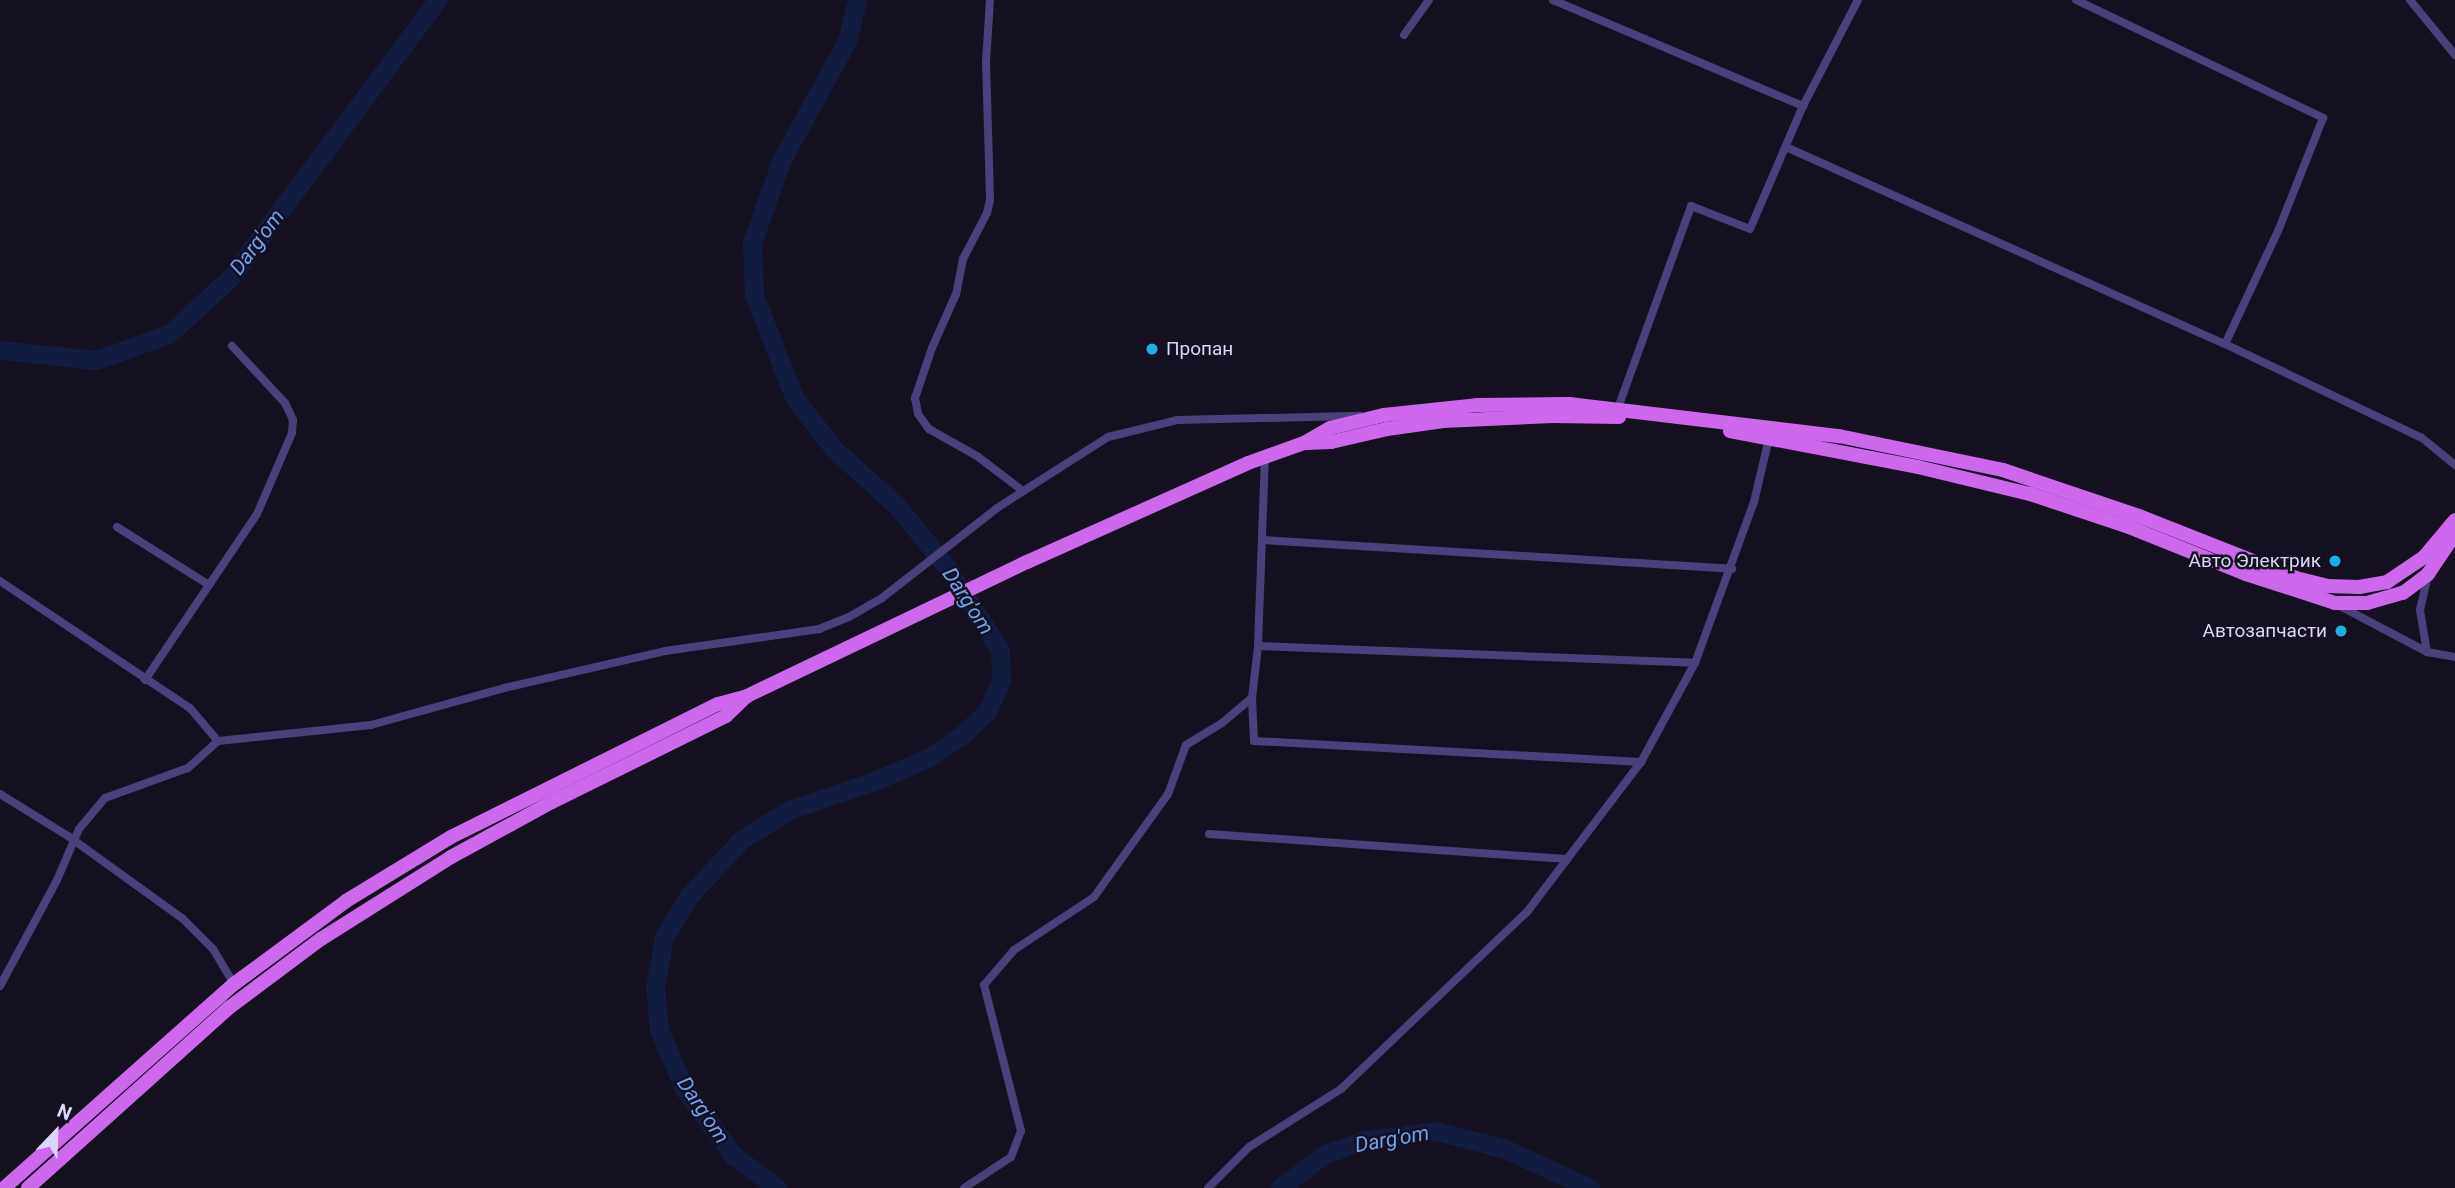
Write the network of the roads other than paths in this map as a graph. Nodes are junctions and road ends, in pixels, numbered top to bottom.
1 (990, 0) edge
2 (1429, 0) edge
3 (1553, 0) edge
4 (1858, 0) edge
5 (2076, 0) edge
6 (2410, 0) edge
7 (1404, 35) dead end
8 (2455, 55) edge
9 (1803, 106) junction
10 (1786, 147) junction
11 (2225, 344) junction
12 (232, 346) dead end
13 (1618, 408) junction
14 (1384, 415) junction
15 (1769, 438) junction
16 (1304, 443) junction
17 (1265, 459) junction
18 (2455, 466) edge
19 (2032, 487) junction
20 (1023, 491) junction
21 (2455, 520) edge
22 (117, 527) dead end
23 (2455, 534) edge
24 (1262, 540) junction
25 (1732, 569) junction
26 (2428, 574) junction
27 (0, 581) edge
28 (209, 585) junction
29 (2335, 604) junction
30 (1258, 646) junction
31 (2427, 652) junction
32 (2455, 657) edge
33 (1695, 663) junction
34 (145, 680) junction
35 (747, 696) junction
36 (1252, 698) junction
37 (218, 741) junction
38 (1641, 762) junction
39 (0, 794) edge
40 (1209, 834) dead end
41 (75, 843) junction
42 (1567, 859) junction
43 (234, 984) junction
44 (0, 986) edge
45 (51, 1146) junction
46 (61, 1157) junction
47 (4, 1188) edge
48 (27, 1188) edge
49 (964, 1188) edge
50 (1208, 1188) edge

1 - 20 street
2 - 7 street
3 - 9 street
4 - 9 street
5 - 11 street
6 - 8 street
9 - 10 street
10 - 11 street
10 - 13 street
11 - 18 street
12 - 28 street
13 - 14 main road
13 - 19 main road
14 - 16 main road
14 - 20 street
15 - 16 main road
15 - 19 main road
15 - 25 street
16 - 17 main road
17 - 24 street
17 - 35 main road
19 - 21 main road
19 - 29 main road
20 - 37 street
22 - 28 street
23 - 26 main road
24 - 25 street
24 - 30 street
25 - 33 street
26 - 29 main road
26 - 31 street
27 - 34 street
28 - 34 street
29 - 31 street
30 - 33 street
30 - 36 street
31 - 32 street
33 - 38 street
34 - 37 street
35 - 43 main road
35 - 46 main road
36 - 38 street
36 - 49 street
37 - 41 street
38 - 42 street
39 - 41 street
40 - 42 street
41 - 43 street
41 - 44 street
42 - 50 street
43 - 45 main road
45 - 46 main road
45 - 47 main road
46 - 48 main road

